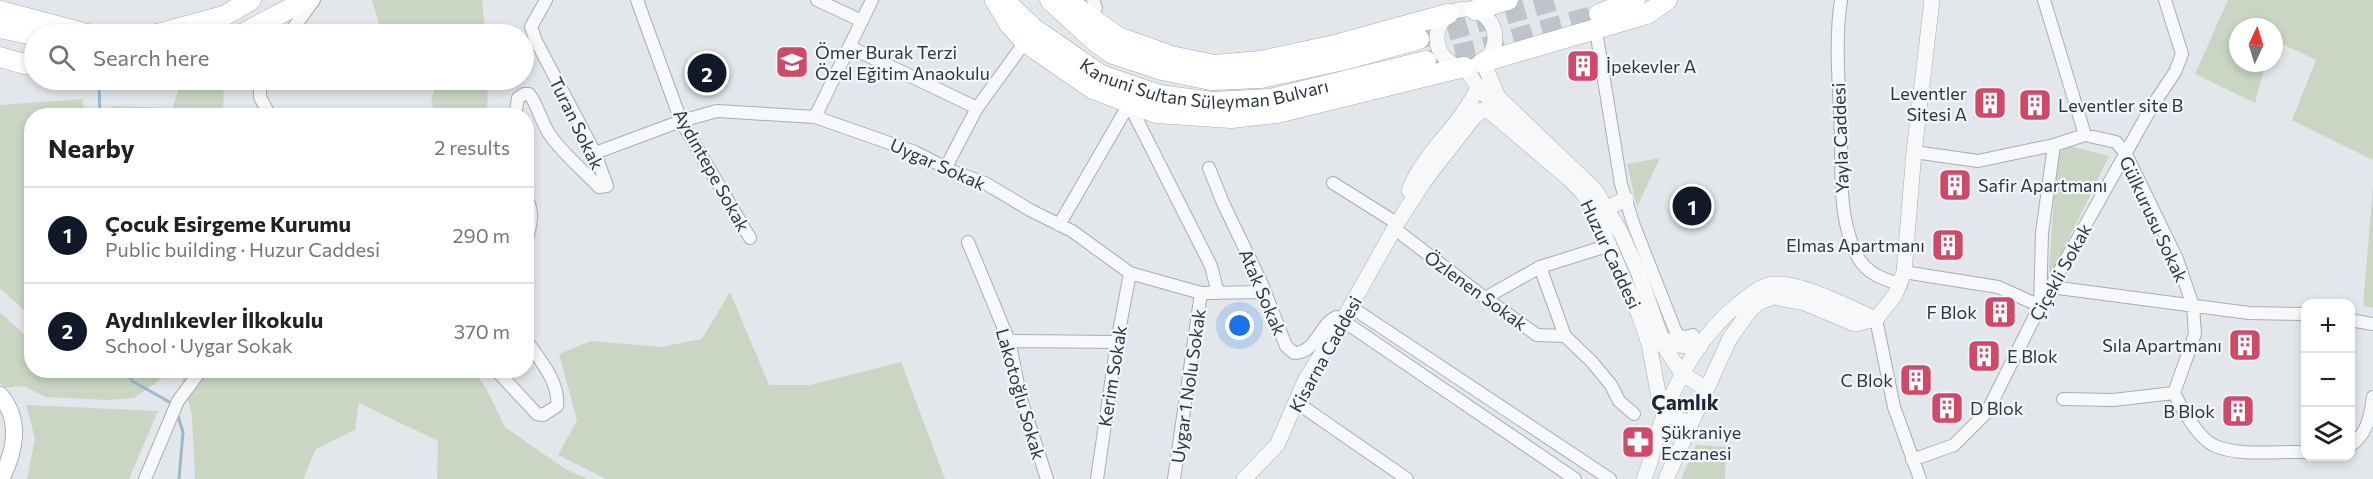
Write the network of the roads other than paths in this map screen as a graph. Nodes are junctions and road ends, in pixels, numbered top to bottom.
1 (251, 0) edge
2 (306, 0) edge
3 (314, 0) edge
4 (546, 0) edge
5 (637, 0) edge
6 (818, 0) edge
7 (872, 0) edge
8 (995, 0) edge
9 (1004, 0) edge
10 (1050, 0) edge
11 (1066, 0) edge
12 (1508, 0) edge
13 (1635, 0) edge
14 (1667, 0) edge
15 (1841, 0) edge
16 (1932, 0) edge
17 (2044, 0) edge
18 (2165, 0) edge
19 (1473, 5) edge
20 (1448, 7) edge
21 (0, 11) edge
22 (1599, 14) tunnel mouth
23 (862, 21) junction
24 (49, 24) edge
25 (195, 24) edge
26 (261, 24) edge
27 (296, 24) edge
28 (533, 24) edge
29 (0, 28) edge
30 (24, 33) edge
31 (534, 34) edge
32 (1597, 37) dead end
33 (1419, 39) tunnel mouth
34 (1025, 42) junction
35 (850, 47) junction
36 (0, 57) edge
37 (1426, 61) tunnel mouth
38 (24, 64) edge
39 (1473, 65) junction
40 (0, 71) edge
41 (24, 74) edge
42 (1478, 87) junction
43 (260, 90) edge
44 (1129, 104) junction
45 (266, 108) edge
46 (516, 108) edge
47 (977, 108) junction
48 (815, 117) junction
49 (681, 121) junction
50 (2085, 135) junction
51 (2054, 145) junction
52 (1914, 152) junction
53 (596, 153) junction
54 (2126, 154) junction
55 (946, 167) junction
56 (1209, 168) dead end
57 (1569, 179) junction
58 (1334, 183) dead end
59 (1626, 199) junction
60 (1607, 208) junction
61 (1059, 225) junction
62 (1397, 225) junction
63 (750, 238) dead end
64 (968, 242) dead end
65 (1610, 245) junction
66 (1540, 267) junction
67 (1130, 273) junction
68 (1902, 278) junction
69 (2051, 287) junction
70 (1264, 292) junction
71 (1201, 293) junction
72 (1218, 293) junction
73 (1485, 298) junction
74 (2040, 306) junction
75 (2193, 306) junction
76 (1347, 314) junction
77 (2301, 314) edge
78 (1876, 319) junction
79 (2355, 321) edge
80 (2373, 324) edge
81 (1565, 336) junction
82 (1660, 338) junction
83 (1009, 341) junction
84 (1697, 341) junction
85 (1116, 342) junction
86 (1412, 348) junction
87 (534, 352) edge
88 (1402, 361) junction
89 (1682, 374) junction
90 (195, 378) edge
91 (503, 378) edge
92 (1707, 389) junction
93 (2174, 393) junction
94 (0, 395) edge
95 (1482, 395) junction
96 (2373, 397) edge
97 (2063, 399) dead end
98 (1296, 402) junction
99 (1473, 410) junction
100 (1666, 410) junction
101 (1634, 414) dead end
102 (1691, 423) junction
103 (2356, 442) edge
104 (1560, 447) junction
105 (2301, 452) edge
106 (1912, 460) junction
107 (1550, 462) junction
108 (1, 479) edge
109 (145, 479) edge
110 (1047, 479) edge
111 (1097, 479) edge
112 (1174, 479) edge
113 (1245, 479) edge
114 (1407, 479) edge
115 (1575, 479) edge
116 (1610, 479) edge
117 (1644, 479) edge
118 (1666, 479) edge
119 (1920, 479) edge

1 - 25 main road
2 - 26 main road
3 - 27 street
4 - 28 street, Turan Sokak
5 - 49 street, Aydıntepe Sokak
6 - 23 street
7 - 23 street
8 - 34 main road
9 - 37 main road, Kanuni Sultan Süleyman Bulvarı
10 - 33 main road, Kanuni Sultan Süleyman Bulvarı
11 - 20 main road
12 - 19 main road
13 - 22 main road
14 - 39 main road
15 - 68 street, Yayla Caddesi
16 - 52 street
17 - 50 street
18 - 54 street, Çiçekli Sokak
19 - 20 street
19 - 39 street
20 - 39 street
21 - 24 main road
23 - 35 street
29 - 30 main road
31 - 53 street, Turan Sokak
32 - 59 street, Huzur Caddesi
34 - 44 main road
34 - 47 street
35 - 47 street
35 - 48 street
36 - 38 main road
39 - 42 street, Huzur Caddesi
39 - 44 main road
39 - 60 street, Huzur Caddesi
40 - 41 main road
42 - 57 street, Huzur Caddesi
42 - 62 street
43 - 45 street
44 - 61 street
44 - 72 street
46 - 53 street, Turan Sokak
47 - 55 street
48 - 49 street, Uygar Sokak
48 - 55 street, Uygar Sokak
49 - 53 street, Uygar Sokak
49 - 63 street, Aydıntepe Sokak
50 - 51 street
50 - 54 street, Gülkurusu Sokak
51 - 52 street
51 - 74 street
52 - 68 street
54 - 69 street, Çiçekli Sokak
54 - 75 street, Gülkurusu Sokak
55 - 61 street, Uygar Sokak
56 - 70 street, Atak Sokak
57 - 62 street
57 - 65 street, Huzur Caddesi
58 - 62 street, Özlenen Sokak
59 - 60 street
59 - 84 street, Huzur Caddesi
60 - 82 street, Huzur Caddesi
61 - 67 street, Uygar Sokak
62 - 73 street, Özlenen Sokak
62 - 76 street, Kisarna Caddesi
64 - 83 street, Lakotoğlu Sokak
65 - 66 street
65 - 100 street, Huzur Caddesi
66 - 73 street
66 - 81 street
67 - 71 street, Uygar Sokak
67 - 85 street, Kerim Sokak
68 - 74 street, Yayla Caddesi
68 - 78 street
69 - 74 street, Çiçekli Sokak
69 - 75 street
70 - 72 street, Uygar Sokak
70 - 76 street, Atak Sokak
71 - 72 street, Uygar Sokak
71 - 112 street, Uygar 1 Nolu Sokak
73 - 81 street, Özlenen Sokak
74 - 106 street, Çiçekli Sokak
75 - 77 street
75 - 93 street, Gülkurusu Sokak
76 - 86 street
76 - 88 street
76 - 98 street, Kisarna Caddesi
78 - 84 street
78 - 92 street
78 - 106 street
79 - 80 street
81 - 101 street
82 - 84 street
82 - 89 street, Huzur Caddesi
83 - 85 street
83 - 110 street, Lakotoğlu Sokak
84 - 89 street
85 - 111 street, Kerim Sokak
86 - 88 street
86 - 95 street
87 - 91 street
88 - 99 street
89 - 92 street
89 - 100 street
90 - 109 street
92 - 102 street
93 - 97 street
93 - 105 street
94 - 108 main road
95 - 99 street
95 - 104 street
96 - 103 street
98 - 113 street, Kisarna Caddesi
98 - 114 street
99 - 107 street
100 - 102 street
100 - 117 street
102 - 118 street
104 - 107 street
104 - 116 street
106 - 119 street
107 - 115 street

